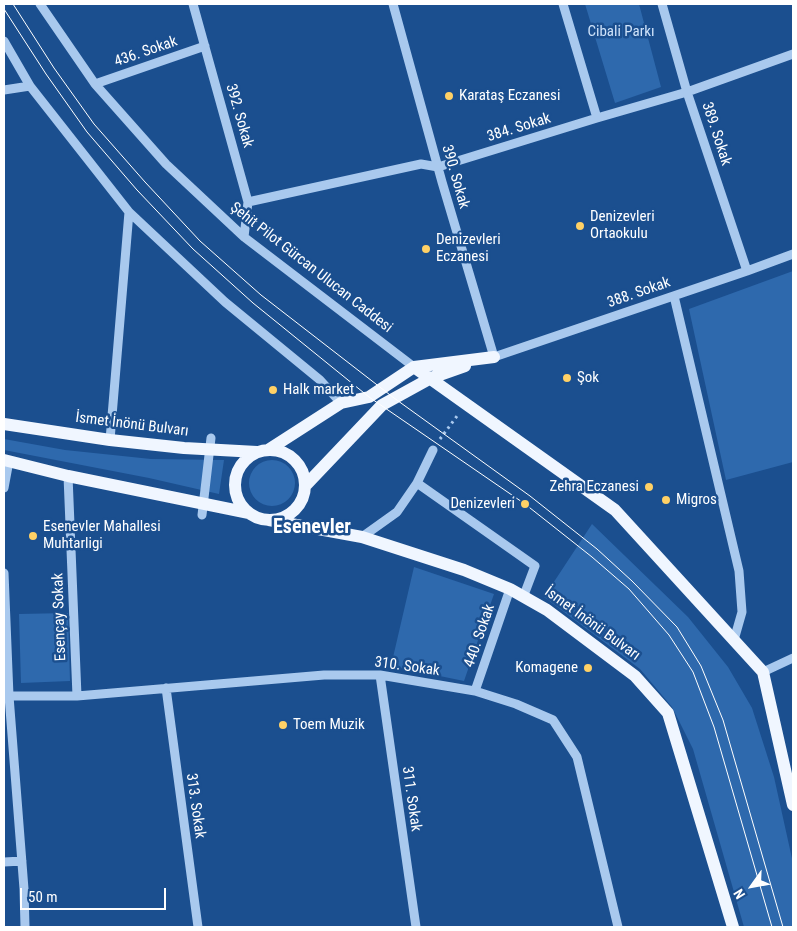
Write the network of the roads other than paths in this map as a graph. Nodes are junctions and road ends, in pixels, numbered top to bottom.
1 (40, 4) edge
2 (193, 4) edge
3 (393, 4) edge
4 (563, 4) edge
5 (662, 4) edge
6 (4, 41) edge
7 (205, 46) junction
8 (793, 54) edge
9 (95, 84) junction
10 (30, 86) junction
11 (4, 90) edge
12 (687, 92) junction
13 (597, 118) junction
14 (438, 167) junction
15 (248, 202) junction
16 (129, 212) junction
17 (244, 237) junction
18 (793, 254) edge
19 (747, 271) junction
20 (674, 296) junction
21 (494, 357) junction
22 (414, 367) junction
23 (431, 378) junction
24 (340, 403) junction
25 (4, 424) edge
26 (110, 440) junction
27 (211, 444) junction
28 (433, 450) road end
29 (263, 451) junction
30 (6, 461) edge
31 (68, 476) junction
32 (417, 483) junction
33 (305, 486) junction
34 (4, 488) edge
35 (203, 509) junction
36 (249, 513) junction
37 (268, 520) junction
38 (362, 537) junction
39 (4, 572) edge
40 (510, 589) junction
41 (524, 595) junction
42 (734, 640) junction
43 (793, 658) edge
44 (763, 672) junction
45 (380, 674) junction
46 (166, 688) junction
47 (475, 692) junction
48 (6, 696) edge
49 (77, 696) junction
50 (793, 805) edge
51 (22, 861) junction
52 (4, 862) edge
53 (25, 927) edge
54 (198, 927) edge
55 (416, 927) edge
56 (618, 927) edge
57 (733, 927) edge

1 - 9 street, Şehit Pilot Gürcan Ulucan Caddesi
2 - 7 street, 392. Sokak
3 - 14 street, 390. Sokak
4 - 13 street
5 - 12 street, 389. Sokak
6 - 10 street
7 - 9 street, 436. Sokak
7 - 15 street, 392. Sokak
8 - 12 street, 384. Sokak
9 - 17 street, Şehit Pilot Gürcan Ulucan Caddesi
10 - 11 street
10 - 16 street
12 - 13 street, 384. Sokak
12 - 19 street, 389. Sokak
13 - 14 street, 384. Sokak
14 - 15 street, 384. Sokak
14 - 21 street, 390. Sokak
15 - 17 street, 392. Sokak
16 - 24 street
16 - 26 street
17 - 22 street, Şehit Pilot Gürcan Ulucan Caddesi
18 - 19 street, 388. Sokak
19 - 20 street, 388. Sokak
20 - 21 street, 388. Sokak
20 - 42 street
21 - 22 main road
21 - 23 main road
22 - 23 main road
22 - 24 main road
23 - 33 main road
23 - 42 main road
24 - 29 main road
25 - 26 main road, İsmet İnönü Bulvarı
26 - 27 main road, İsmet İnönü Bulvarı
27 - 29 main road, İsmet İnönü Bulvarı
27 - 35 street
28 - 32 street
29 - 33 main road
29 - 36 main road
30 - 31 main road
30 - 34 street
31 - 35 main road
31 - 49 street, Esençay Sokak
32 - 38 street
32 - 41 street
33 - 37 main road
35 - 36 main road
36 - 37 main road
37 - 38 main road, İsmet İnönü Bulvarı
38 - 40 main road, İsmet İnönü Bulvarı
39 - 48 street
40 - 41 main road, İsmet İnönü Bulvarı
40 - 47 street, 440. Sokak
41 - 57 main road, İsmet İnönü Bulvarı
42 - 44 main road
43 - 44 street
44 - 50 main road
45 - 46 street, 310. Sokak
45 - 47 street, 310. Sokak
45 - 55 street, 311. Sokak
46 - 49 street, 310. Sokak
46 - 54 street, 313. Sokak
47 - 56 street, 310. Sokak
48 - 49 street, 310. Sokak
48 - 51 street
51 - 52 street
51 - 53 street

